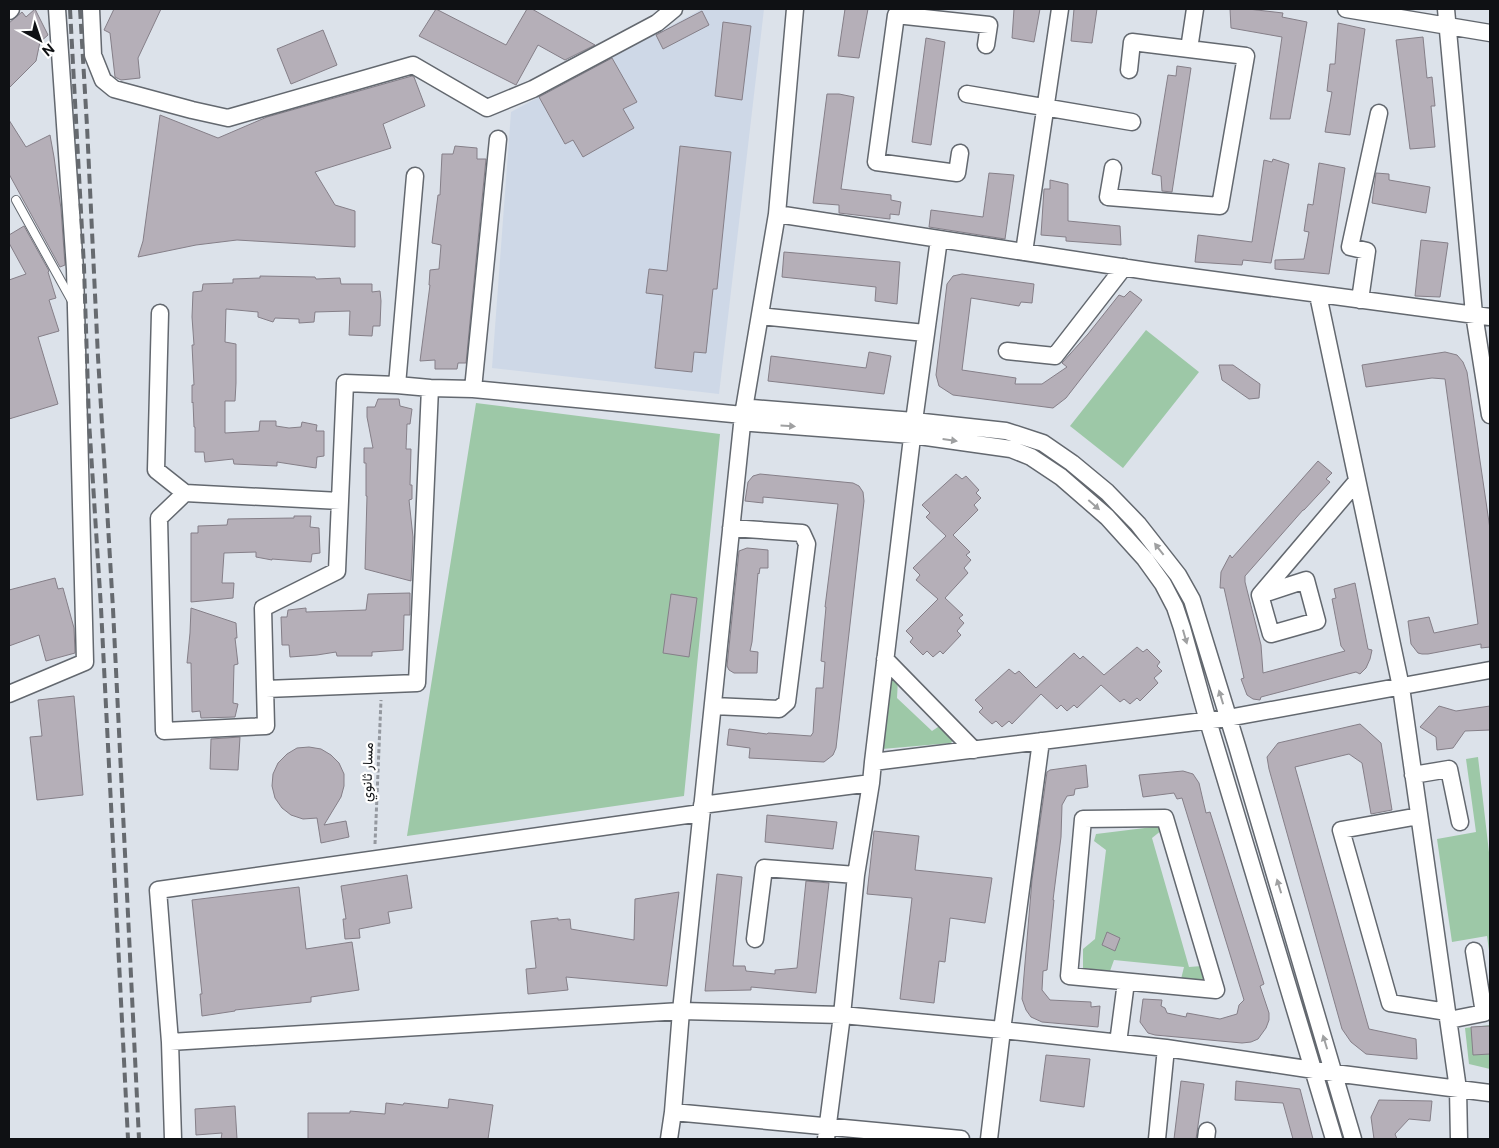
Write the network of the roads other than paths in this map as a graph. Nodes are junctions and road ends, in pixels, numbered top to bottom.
1 (57, 9) edge
2 (91, 9) edge
3 (674, 9) edge
4 (795, 9) edge
5 (1060, 9) edge
6 (1194, 9) edge
7 (1346, 9) edge
8 (1446, 9) edge
9 (941, 15) edge
10 (1448, 26) junction
11 (1490, 32) edge
12 (986, 45) dead end
13 (1189, 49) junction
14 (1129, 70) dead end
15 (966, 94) dead end
16 (1046, 107) junction
17 (1378, 112) dead end
18 (1132, 122) dead end
19 (498, 139) dead end
20 (960, 153) dead end
21 (1113, 168) dead end
22 (415, 176) dead end
23 (16, 200) dead end
24 (777, 214) junction
25 (939, 239) junction
26 (1024, 252) junction
27 (1124, 267) junction
28 (1318, 295) junction
29 (1360, 300) junction
30 (75, 307) junction
31 (160, 313) dead end
32 (760, 316) junction
33 (1482, 316) edge
34 (925, 333) junction
35 (1007, 351) dead end
36 (397, 385) junction
37 (430, 388) junction
38 (473, 389) junction
39 (743, 415) junction
40 (1490, 415) edge
41 (913, 428) junction
42 (1357, 481) junction
43 (185, 493) junction
44 (340, 501) junction
45 (731, 528) junction
46 (1260, 595) dead end
47 (885, 659) junction
48 (1490, 670) edge
49 (1401, 687) junction
50 (266, 689) junction
51 (9, 694) edge
52 (713, 706) junction
53 (1228, 718) junction
54 (1208, 721) junction
55 (1041, 741) junction
56 (974, 750) junction
57 (873, 762) junction
58 (1414, 775) junction
59 (871, 783) junction
60 (702, 809) junction
61 (1419, 816) junction
62 (1460, 822) dead end
63 (856, 875) junction
64 (755, 939) dead end
65 (1474, 951) dead end
66 (1126, 982) junction
67 (681, 1011) junction
68 (842, 1015) junction
69 (1448, 1016) junction
70 (1002, 1030) junction
71 (170, 1042) junction
72 (1118, 1042) junction
73 (1166, 1048) junction
74 (1313, 1070) junction
75 (1334, 1073) junction
76 (1458, 1089) junction
77 (1490, 1093) edge
78 (673, 1112) junction
79 (827, 1133) edge
80 (173, 1139) edge
81 (669, 1139) edge
82 (961, 1139) edge
83 (989, 1139) edge
84 (1157, 1139) edge
85 (1334, 1139) edge
86 (1353, 1139) edge
87 (1459, 1139) edge

1 - 30 street
2 - 3 street
4 - 24 street
5 - 16 street
6 - 13 street
7 - 10 street
8 - 10 street
9 - 12 street
9 - 20 street
10 - 11 street
10 - 33 street
13 - 14 street
13 - 21 street
15 - 16 street
16 - 18 street
16 - 26 street
17 - 29 street
19 - 38 street
22 - 36 street
23 - 30 lane
24 - 25 street
24 - 32 street
25 - 26 street
25 - 34 street
26 - 27 street
27 - 28 street
27 - 35 street
28 - 29 street
28 - 42 street
29 - 33 street
30 - 51 street
31 - 43 street
32 - 34 street
32 - 39 street
33 - 40 street
34 - 41 street
36 - 37 street
36 - 44 street
37 - 38 street
37 - 50 street
38 - 39 street
39 - 41 street
39 - 45 street
41 - 47 street
53 -> 41 street
41 -> 54 street
42 - 46 street
42 - 49 street
43 - 44 street
43 - 50 street
44 - 50 street
45 - 52 street
45 - 52 street
47 - 56 street
47 - 57 street
48 - 49 street
49 - 53 street
49 - 58 street
52 - 60 street
53 - 54 street
75 -> 53 street
54 - 55 street
54 - 74 street
55 - 56 street
55 - 70 street
56 - 57 street
57 - 59 street
58 - 61 street
58 - 62 street
59 - 60 street
59 - 63 street
60 - 67 street
60 - 71 street
61 - 69 street
61 - 69 street
63 - 64 street
63 - 68 street
65 - 69 street
66 - 66 street
66 - 72 street
67 - 68 street
67 - 71 street
67 - 78 street
68 - 70 street
68 - 79 street
69 - 76 street
70 - 72 street
70 - 83 street
71 - 80 street
72 - 73 street
73 - 74 street
73 - 84 street
74 - 75 street
74 - 85 street
75 - 76 street
75 - 86 street
76 - 77 street
76 - 87 street
78 - 79 street
78 - 81 street
79 - 82 street

